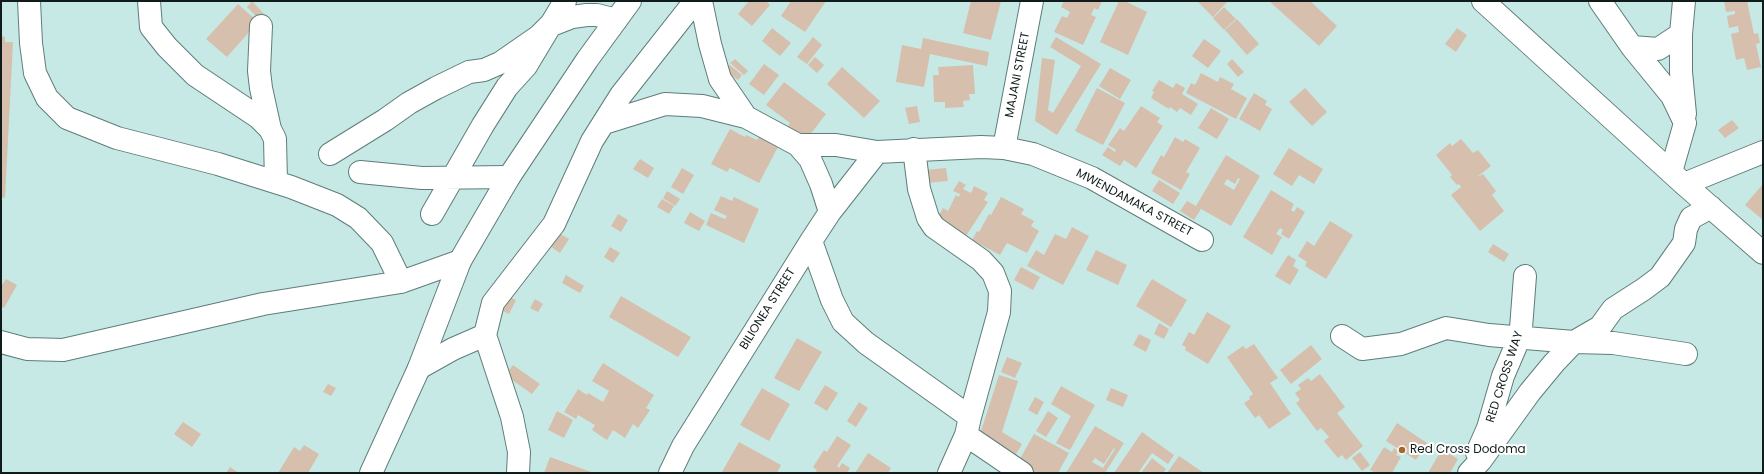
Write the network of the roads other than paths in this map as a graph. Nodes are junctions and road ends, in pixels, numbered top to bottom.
1 (29, 1) edge
2 (149, 1) edge
3 (565, 1) edge
4 (630, 1) edge
5 (694, 1) edge
6 (701, 1) edge
7 (1032, 1) edge
8 (1483, 1) edge
9 (1600, 1) edge
10 (1684, 1) edge
11 (616, 20) junction
12 (261, 26) dead end
13 (549, 26) junction
14 (1681, 34) junction
15 (1632, 47) junction
16 (746, 117) junction
17 (604, 123) junction
18 (1685, 124) junction
19 (270, 129) junction
20 (798, 145) junction
21 (1004, 148) junction
22 (914, 149) junction
23 (877, 152) junction
24 (1763, 152) edge
25 (330, 154) dead end
26 (360, 172) dead end
27 (509, 178) junction
28 (1678, 178) junction
29 (453, 179) junction
30 (276, 182) junction
31 (1711, 207) junction
32 (830, 212) junction
33 (432, 214) dead end
34 (1202, 240) dead end
35 (811, 241) junction
36 (1763, 252) edge
37 (460, 262) junction
38 (1525, 276) dead end
39 (401, 282) junction
40 (485, 335) junction
41 (1342, 336) dead end
42 (1518, 337) junction
43 (1, 342) edge
44 (1574, 342) junction
45 (1686, 354) dead end
46 (419, 368) junction
47 (968, 426) junction
48 (371, 473) edge
49 (518, 473) edge
50 (670, 473) edge
51 (949, 473) edge
52 (1022, 473) edge
53 (1468, 473) edge

1 - 30 main road
2 - 19 main road
3 - 13 main road
4 - 11 main road
5 - 17 main road
6 - 16 main road
7 - 21 main road, MAJANI STREET
8 - 28 main road
9 - 15 main road
10 - 14 main road
11 - 13 main road
11 - 27 main road
12 - 19 main road
13 - 25 main road
13 - 29 main road
14 - 15 main road
14 - 18 main road
15 - 18 main road
16 - 17 main road
16 - 20 main road
17 - 40 main road
18 - 28 main road
19 - 30 main road
20 - 23 main road, MWENDAMAKA STREET
20 - 32 main road
21 - 22 main road, MWENDAMAKA STREET
21 - 34 main road, MWENDAMAKA STREET
22 - 23 main road, MWENDAMAKA STREET
22 - 47 main road
23 - 32 main road, BILIONEA STREET
24 - 28 main road
26 - 29 main road
27 - 29 main road
27 - 37 main road
28 - 31 main road
29 - 33 main road
30 - 39 main road
31 - 36 main road
31 - 44 main road
32 - 35 main road, BILIONEA STREET
35 - 47 main road
35 - 50 main road, BILIONEA STREET
37 - 39 main road
37 - 46 main road
38 - 42 main road, RED CROSS WAY
39 - 43 main road
40 - 46 main road
40 - 49 main road
41 - 42 main road
42 - 44 main road
42 - 53 main road, RED CROSS WAY
44 - 45 main road
44 - 53 main road
46 - 48 main road
47 - 51 main road
47 - 52 main road

